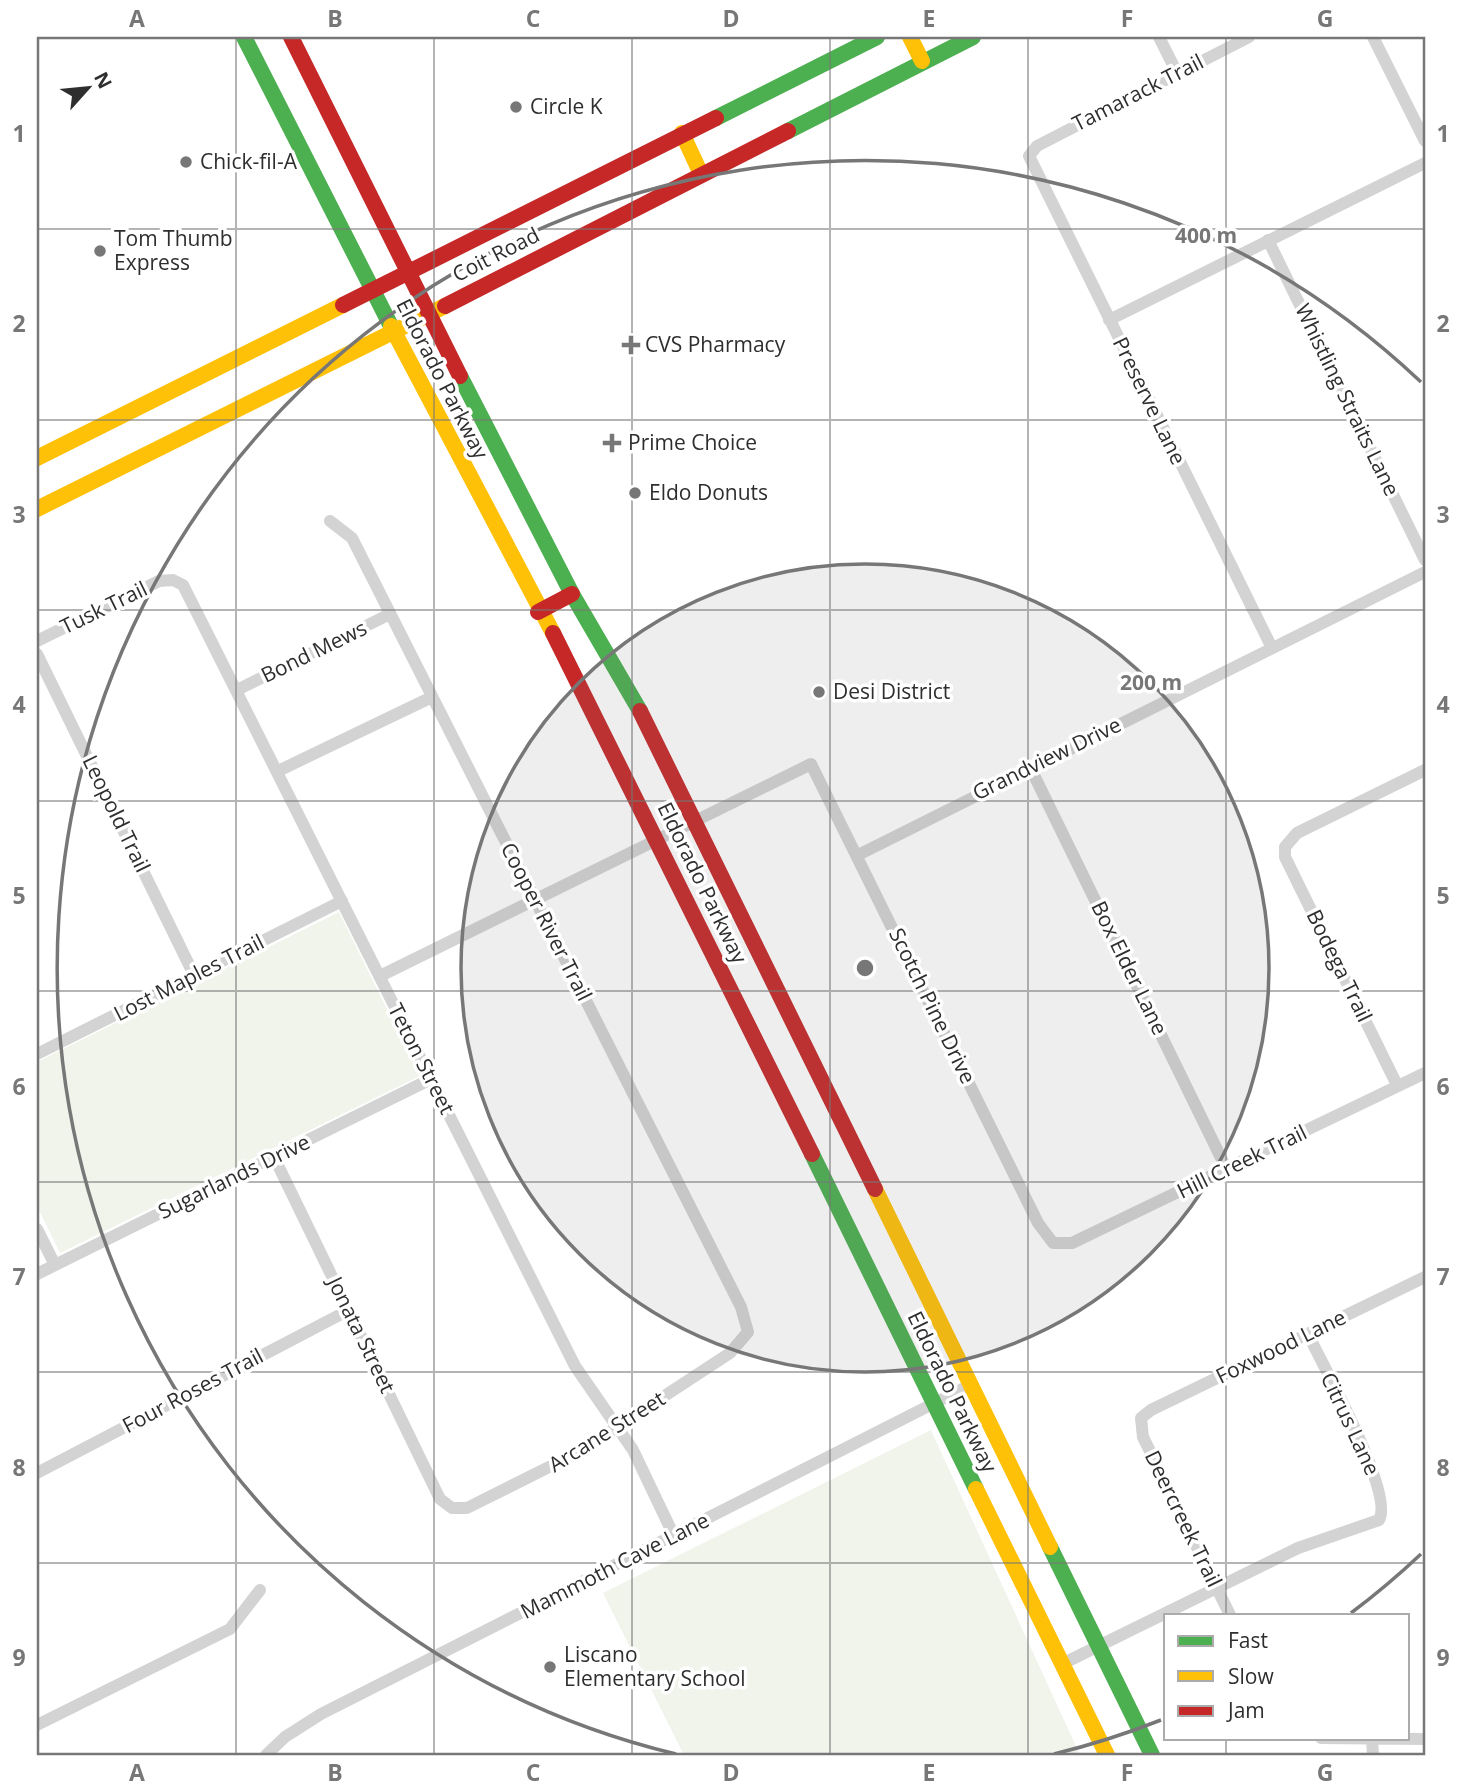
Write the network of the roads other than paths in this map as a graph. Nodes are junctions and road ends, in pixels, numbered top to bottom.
1 (244, 37) edge
2 (291, 37) edge
3 (877, 37) edge
4 (910, 37) edge
5 (973, 37) edge
6 (1159, 37) edge
7 (1250, 37) edge
8 (1373, 37) edge
9 (922, 61) junction
10 (1177, 73) junction
11 (682, 133) junction
12 (1425, 141) edge
13 (1030, 154) joint
14 (1425, 163) edge
15 (701, 174) junction
16 (1268, 240) junction
17 (406, 272) junction
18 (374, 289) junction
19 (429, 313) junction
20 (1109, 320) junction
21 (394, 332) junction
22 (37, 458) edge
23 (37, 509) edge
24 (330, 521) dead end
25 (1425, 560) edge
26 (1425, 572) edge
27 (173, 580) joint
28 (572, 594) junction
29 (538, 612) junction
30 (390, 614) junction
31 (37, 641) edge
32 (1272, 648) junction
33 (37, 653) edge
34 (237, 690) junction
35 (432, 698) junction
36 (1030, 767) junction
37 (1425, 770) edge
38 (278, 771) junction
39 (695, 823) junction
40 (658, 840) junction
41 (858, 855) junction
42 (535, 900) junction
43 (342, 901) junction
44 (194, 975) junction
45 (380, 976) junction
46 (37, 1052) edge
47 (1425, 1073) edge
48 (431, 1079) junction
49 (1397, 1085) junction
50 (274, 1157) junction
51 (1227, 1170) junction
52 (37, 1229) edge
53 (1057, 1245) joint
54 (55, 1265) junction
55 (37, 1275) edge
56 (1425, 1277) edge
57 (349, 1310) junction
58 (748, 1332) joint
59 (1308, 1334) junction
60 (970, 1385) junction
61 (936, 1405) junction
62 (1139, 1421) joint
63 (617, 1428) junction
64 (37, 1473) edge
65 (452, 1508) joint
66 (674, 1536) junction
67 (1217, 1588) junction
68 (260, 1590) dead end
69 (1230, 1614) edge
70 (1097, 1646) junction
71 (1062, 1664) junction
72 (37, 1725) edge
73 (266, 1755) edge
74 (1107, 1755) edge
75 (1152, 1755) edge

1 - 18 main road, Eldorado Parkway
2 - 17 main road, Eldorado Parkway
3 - 11 main road, Coit Road
4 - 9 main road
5 - 9 main road, Coit Road
6 - 10 street
7 - 10 street, Tamarack Trail
8 - 12 street
9 - 15 main road, Coit Road
10 - 13 street, Tamarack Trail
11 - 15 main road
11 - 17 main road, Coit Road
13 - 20 street, Preserve Lane
14 - 16 street
15 - 19 main road, Coit Road
16 - 20 street
16 - 25 street, Whistling Straits Lane
17 - 18 main road, Coit Road
17 - 19 main road, Eldorado Parkway
18 - 21 main road, Eldorado Parkway
18 - 22 main road, Coit Road
19 - 21 main road, Coit Road
19 - 28 main road, Eldorado Parkway
20 - 32 street, Preserve Lane
21 - 23 main road, Coit Road
21 - 29 main road, Eldorado Parkway
24 - 30 street, Cooper River Trail
26 - 32 street, Grandview Drive
27 - 31 street, Tusk Trail
27 - 34 street, Teton Street
28 - 29 main road
28 - 39 main road, Eldorado Parkway
29 - 40 main road, Eldorado Parkway
30 - 34 street, Bond Mews
30 - 35 street, Cooper River Trail
32 - 36 street, Grandview Drive
33 - 44 street, Leopold Trail
34 - 38 street, Teton Street
35 - 38 street
35 - 42 street, Cooper River Trail
36 - 41 street, Grandview Drive
36 - 51 street, Box Elder Lane
37 - 49 street, Bodega Trail
38 - 43 street, Teton Street
39 - 40 street
39 - 41 street, Scotch Pine Drive
39 - 60 main road, Eldorado Parkway
40 - 42 street
40 - 61 main road, Eldorado Parkway
41 - 53 street, Scotch Pine Drive
42 - 45 street
42 - 58 street, Cooper River Trail
43 - 44 street, Lost Maples Trail
43 - 45 street, Teton Street
44 - 46 street, Lost Maples Trail
45 - 48 street, Teton Street
47 - 49 street, Hill Creek Trail
48 - 50 street, Sugarlands Drive
48 - 63 street, Teton Street
49 - 51 street, Hill Creek Trail
50 - 54 street, Sugarlands Drive
50 - 57 street, Jonata Street
51 - 53 street, Hill Creek Trail
52 - 54 street
54 - 55 street, Sugarlands Drive
56 - 59 street, Foxwood Lane
57 - 64 street, Four Roses Trail
57 - 65 street, Jonata Street
58 - 63 street, Arcane Street
59 - 62 street, Foxwood Lane
59 - 67 street, Citrus Lane
60 - 61 street, Mammoth Cave Lane
60 - 70 main road, Eldorado Parkway
61 - 66 street, Mammoth Cave Lane
61 - 71 main road, Eldorado Parkway
62 - 67 street, Deercreek Trail
63 - 65 street, Arcane Street
63 - 66 street, Teton Street
66 - 73 street, Mammoth Cave Lane
67 - 69 street, Deercreek Trail
67 - 70 street
68 - 72 street
70 - 71 street
70 - 75 main road, Eldorado Parkway
71 - 74 main road, Eldorado Parkway

